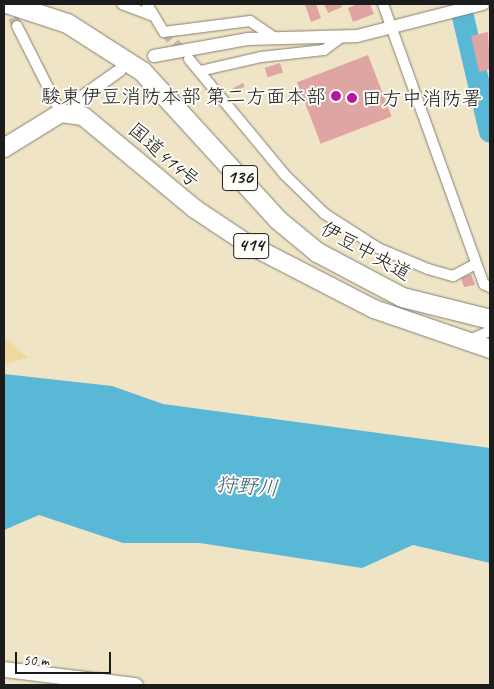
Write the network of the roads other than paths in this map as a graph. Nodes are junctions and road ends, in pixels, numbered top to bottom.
1 (9, 4) edge
2 (35, 4) edge
3 (122, 4) edge
4 (147, 4) edge
5 (383, 4) edge
6 (479, 4) edge
7 (151, 15) junction
8 (18, 26) tunnel mouth
9 (392, 30) junction
10 (275, 38) junction
11 (340, 38) junction
12 (154, 56) dead end
13 (189, 59) tunnel mouth
14 (120, 70) dead end
15 (200, 72) junction
16 (67, 113) junction
17 (4, 148) edge
18 (476, 264) junction
19 (490, 287) edge
20 (490, 312) edge
21 (490, 319) edge
22 (490, 331) edge
23 (464, 342) junction
24 (490, 349) edge
25 (4, 669) edge
26 (110, 684) edge
27 (135, 685) edge

1 - 21 highway, 伊豆中央道 / 136
2 - 20 highway, 伊豆中央道 / 136
3 - 7 street
4 - 7 street
5 - 9 street
6 - 9 street
7 - 10 street
8 - 16 street
9 - 11 street
9 - 18 street
10 - 11 street
10 - 12 street
11 - 15 street
13 - 15 street
14 - 16 street
15 - 18 street
16 - 17 highway
16 - 23 highway, 国道414号 / 414
18 - 19 street
22 - 23 street
23 - 24 highway, 国道414号 / 414
25 - 26 main road
26 - 27 main road

